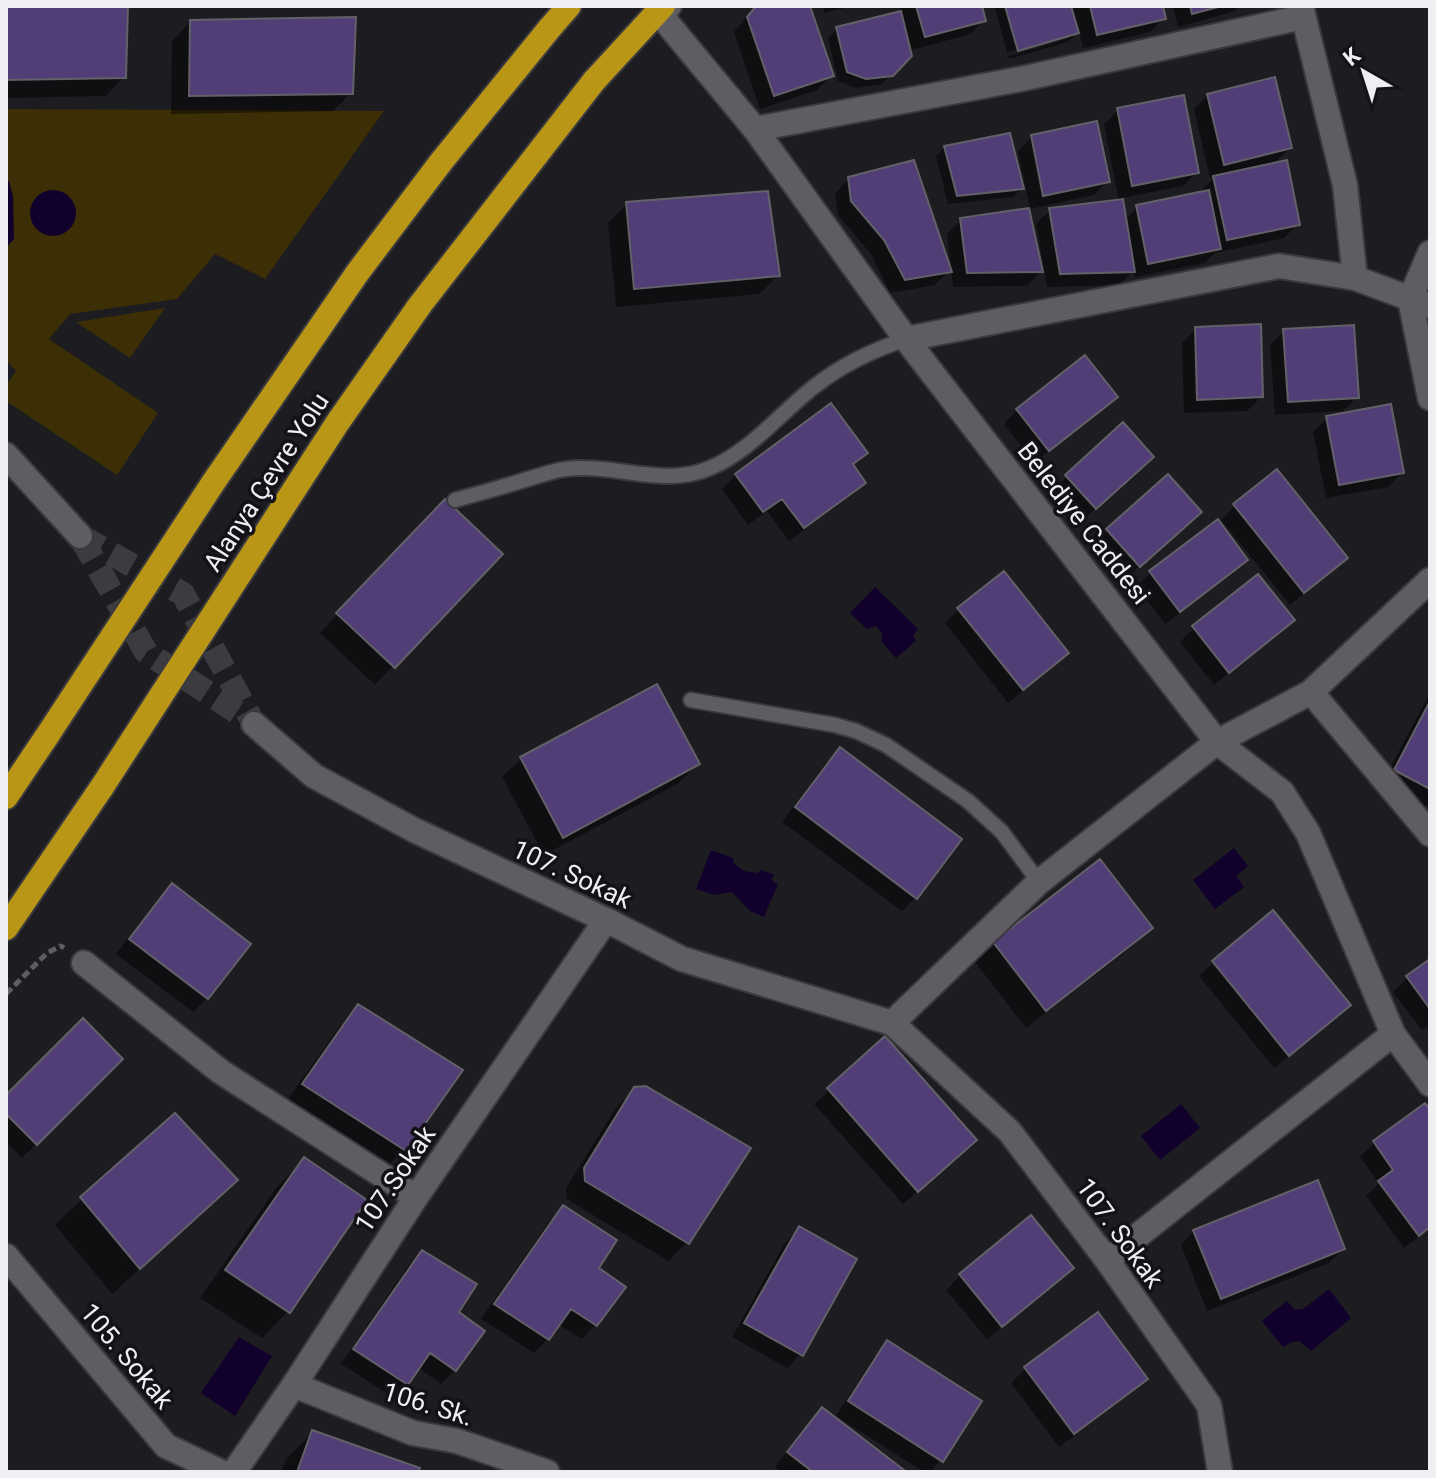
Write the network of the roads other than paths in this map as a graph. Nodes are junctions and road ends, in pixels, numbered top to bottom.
1 (569, 6) edge
2 (663, 8) edge
3 (1302, 12) edge
4 (755, 129) junction
5 (1430, 253) edge
6 (1355, 278) junction
7 (1420, 303) edge
8 (906, 339) junction
9 (1430, 398) edge
10 (6, 455) edge
11 (455, 500) dead end
12 (80, 536) tunnel mouth
13 (1425, 596) edge
14 (1311, 692) junction
15 (691, 700) dead end
16 (254, 724) tunnel mouth
17 (1217, 742) junction
18 (6, 797) edge
19 (1430, 834) edge
20 (1039, 882) junction
21 (606, 920) junction
22 (6, 928) edge
23 (84, 963) road end
24 (892, 1023) junction
25 (1393, 1034) junction
26 (1430, 1084) edge
27 (416, 1197) junction
28 (6, 1256) edge
29 (1107, 1260) junction
30 (294, 1385) junction
31 (221, 1472) edge
32 (234, 1472) edge
33 (547, 1472) edge
34 (1220, 1472) edge

1 - 18 highway, Alanya Çevre Yolu, bridge
2 - 4 street, Belediye Caddesi
2 - 22 highway, Alanya Çevre Yolu, bridge
3 - 4 street
3 - 6 street
4 - 8 street, Belediye Caddesi
5 - 7 street
6 - 7 street
6 - 8 street
7 - 9 street
8 - 11 lane
8 - 17 street, Belediye Caddesi
10 - 12 street
13 - 14 street
14 - 17 street
14 - 19 street
15 - 20 lane
16 - 21 street, 107. Sokak
17 - 20 street
17 - 25 street, Belediye Caddesi
20 - 24 street
21 - 24 street, 107. Sokak
21 - 27 street, 107.Sokak
23 - 27 street
24 - 29 street, 107. Sokak
25 - 26 street, Belediye Caddesi
25 - 29 street
27 - 30 street, 107.Sokak
28 - 31 street, 105. Sokak
29 - 34 street, 107. Sokak
30 - 32 street, 107.Sokak
30 - 33 street, 106. Sk.

